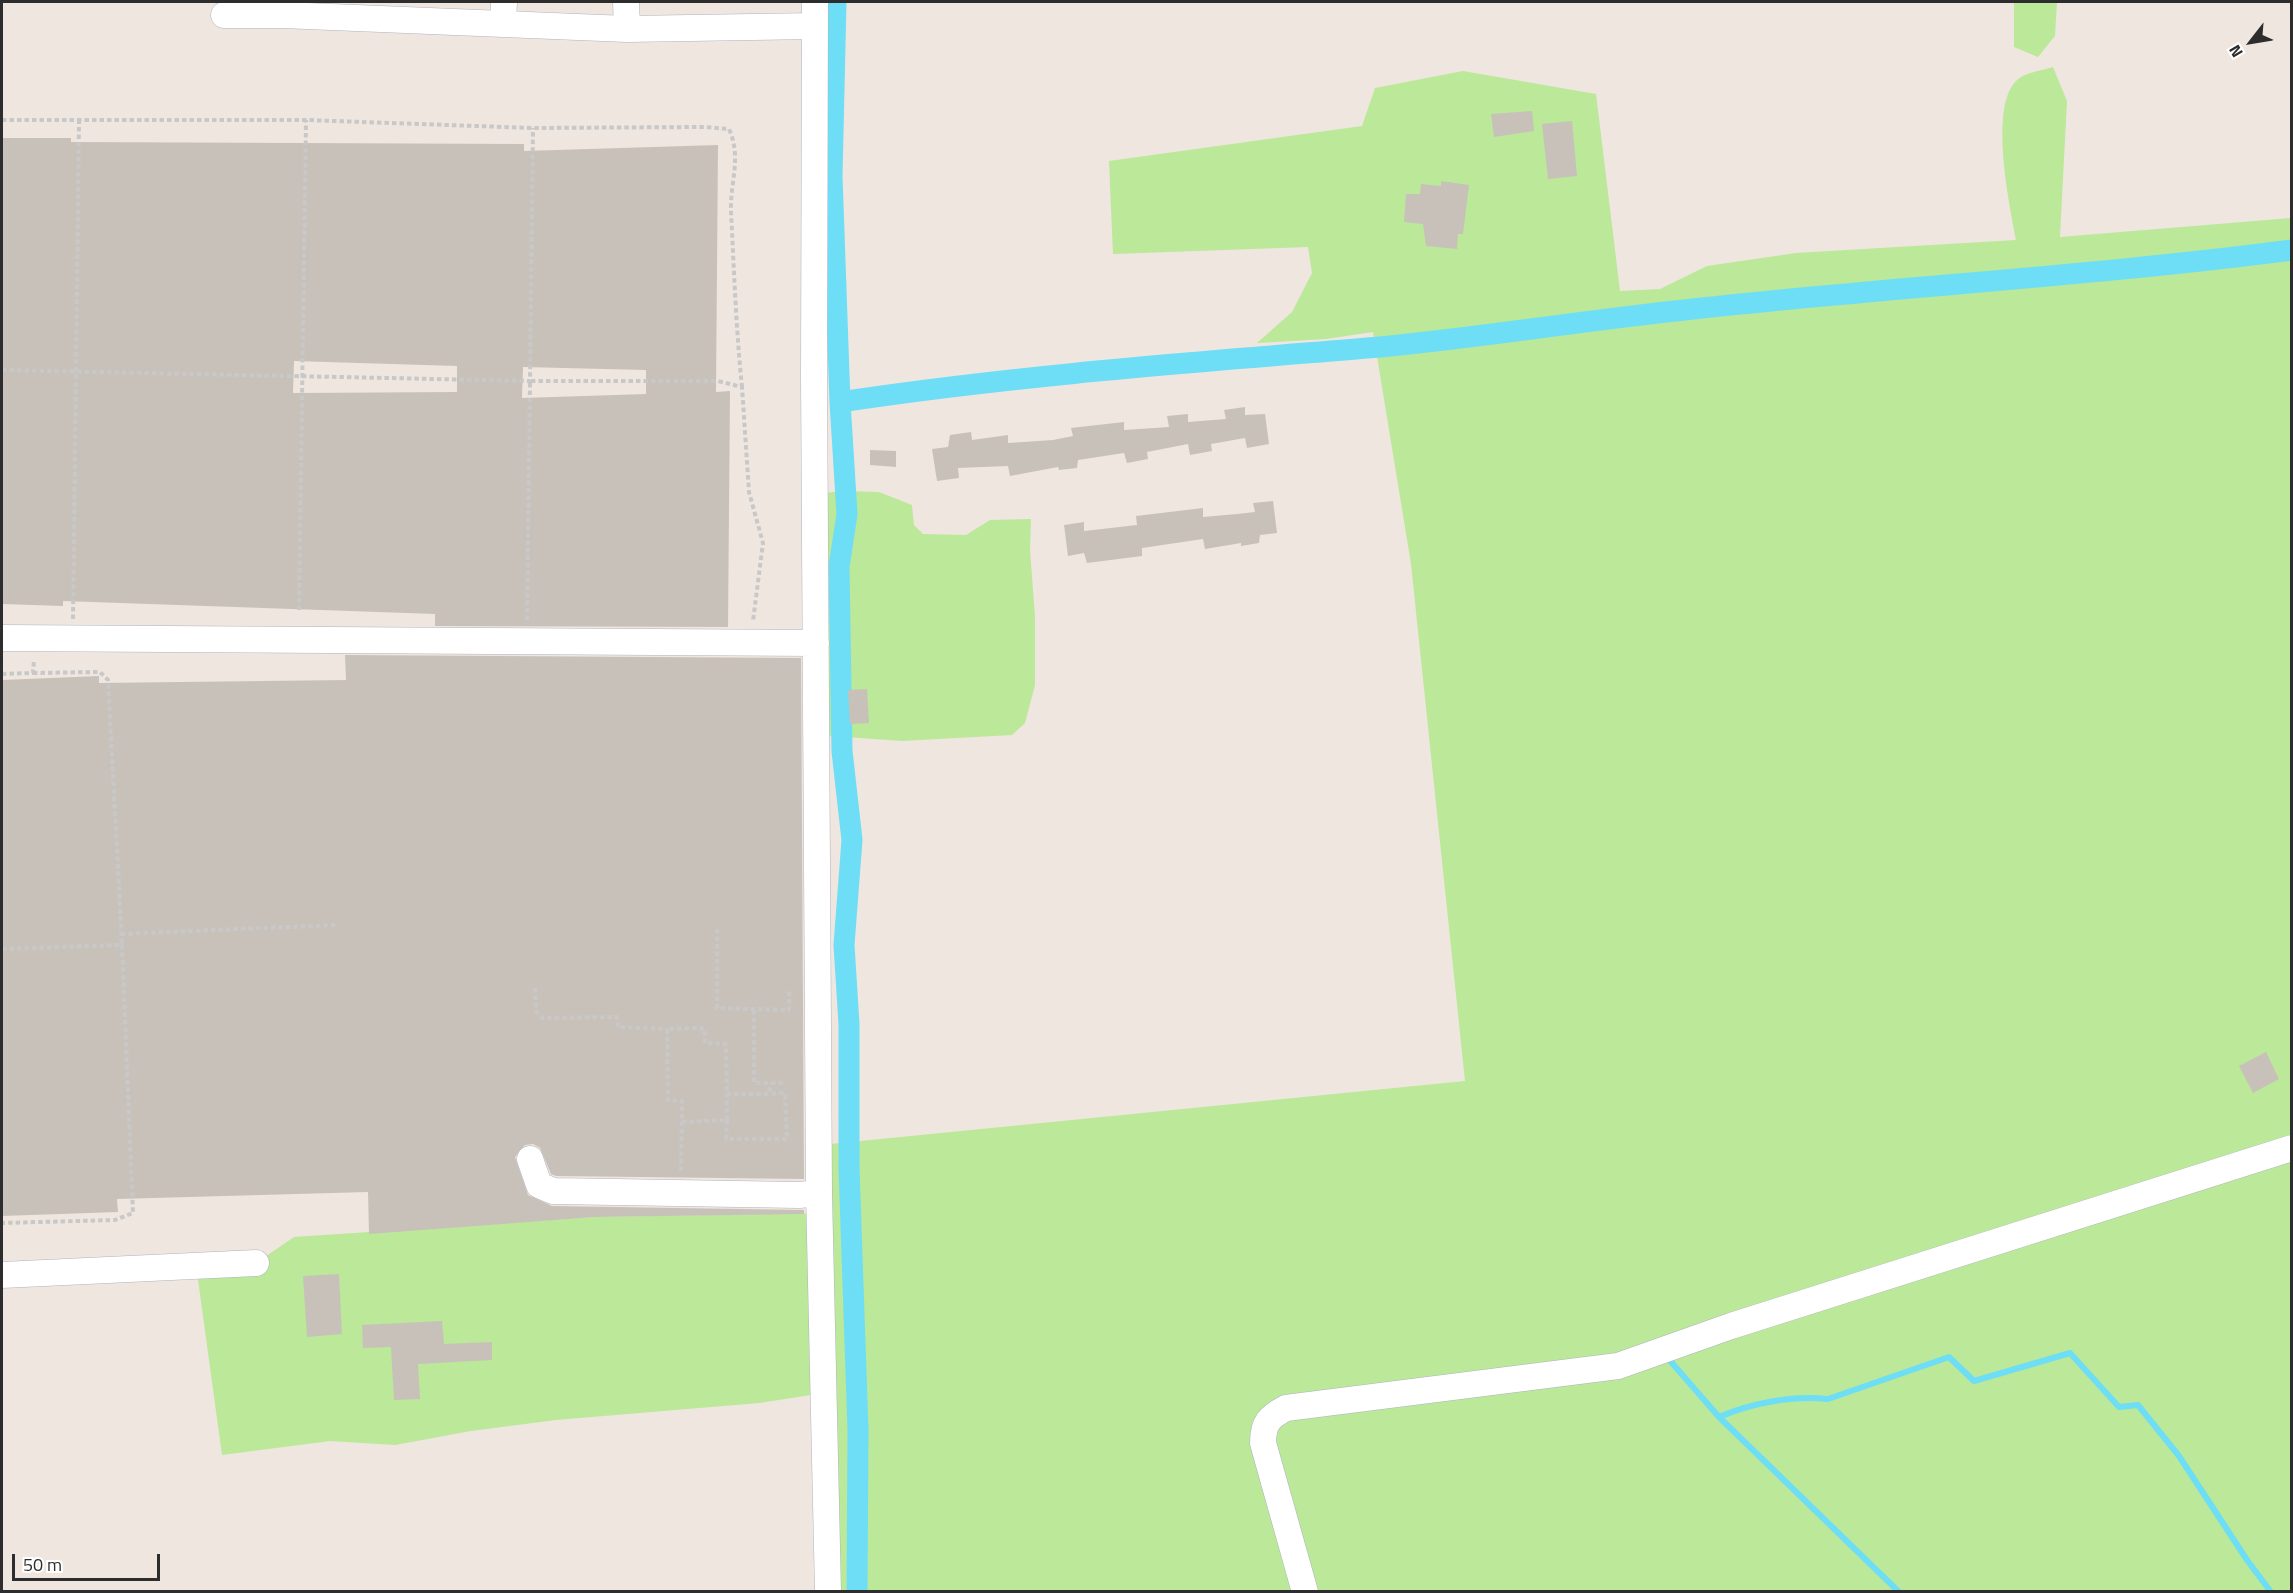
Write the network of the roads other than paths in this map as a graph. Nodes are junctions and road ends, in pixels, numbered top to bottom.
1 (626, 2) edge
2 (282, 8) edge
3 (392, 11) edge
4 (504, 12) edge
5 (815, 14) edge
6 (224, 15) dead end
7 (627, 29) junction
8 (2, 639) edge
9 (816, 643) junction
10 (2292, 1148) edge
11 (530, 1159) dead end
12 (819, 1192) junction
13 (256, 1263) dead end
14 (2, 1275) edge
15 (828, 1592) edge
16 (1305, 1592) edge

1 - 7 street
2 - 3 street
2 - 6 street
3 - 4 street
4 - 7 street
5 - 7 street
5 - 9 street
8 - 9 street
9 - 12 street
10 - 16 street
11 - 12 street
12 - 15 street
13 - 14 street

